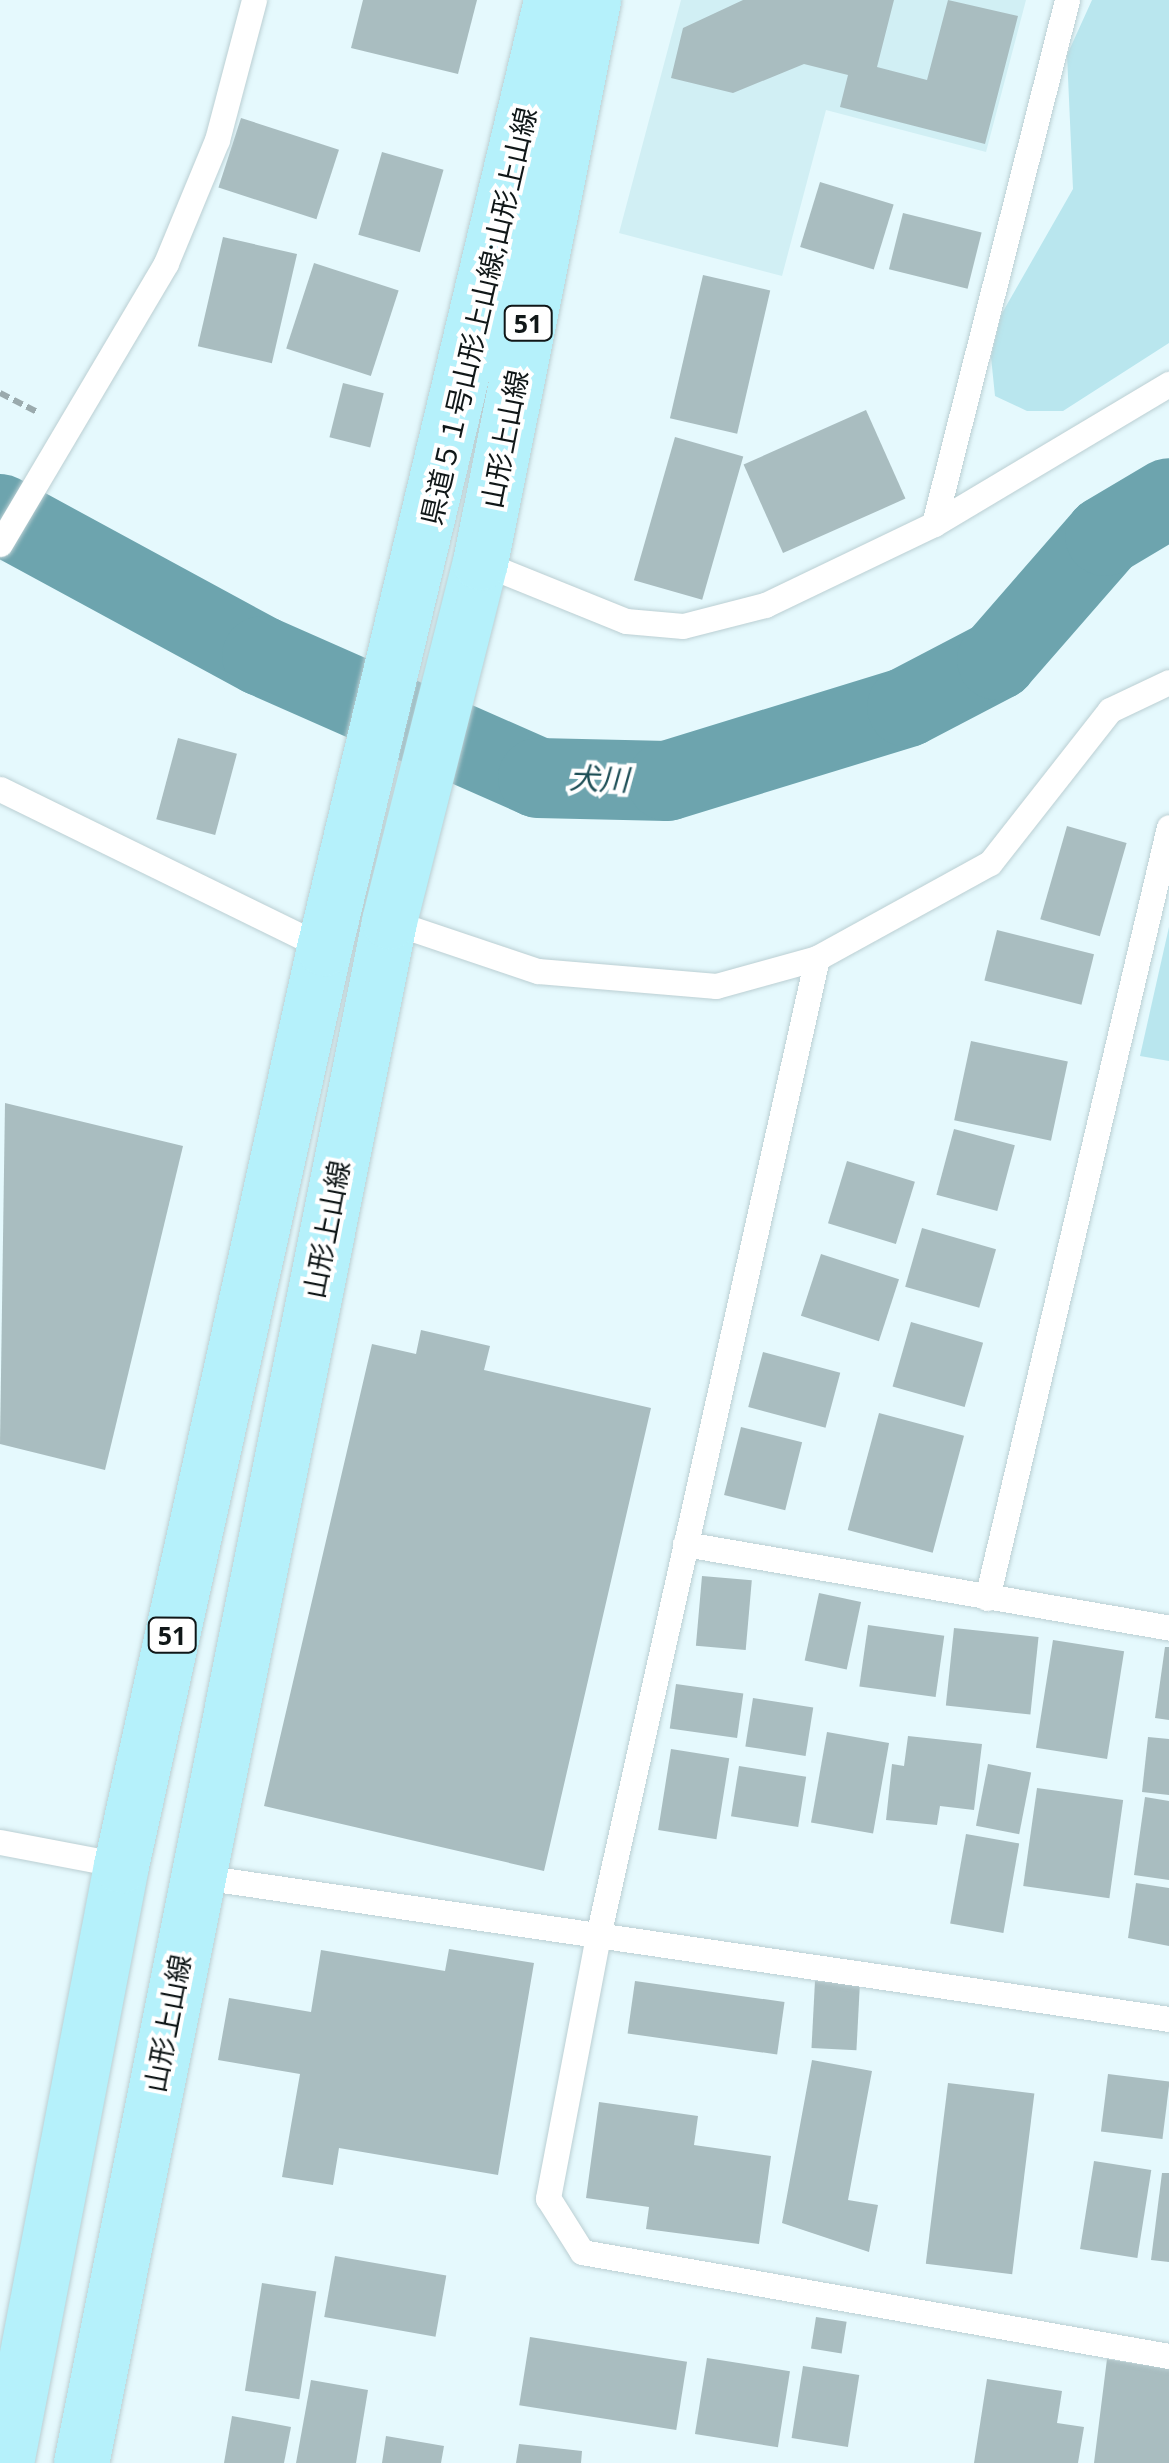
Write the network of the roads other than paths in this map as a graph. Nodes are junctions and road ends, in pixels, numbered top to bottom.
1 (254, 0) edge
2 (550, 0) edge
3 (592, 0) edge
4 (1067, 0) edge
5 (1169, 384) edge
6 (934, 524) junction
7 (0, 544) edge
8 (480, 562) junction
9 (1169, 682) edge
10 (0, 789) edge
11 (1169, 828) edge
12 (1166, 874) edge
13 (389, 921) junction
14 (324, 948) junction
15 (818, 958) junction
16 (685, 1544) junction
17 (987, 1598) junction
18 (1169, 1628) edge
19 (0, 1842) edge
20 (122, 1865) junction
21 (195, 1876) junction
22 (597, 1942) junction
23 (1169, 2019) edge
24 (1169, 2356) edge
25 (6, 2463) edge
26 (81, 2463) edge

1 - 7 lane
2 - 14 main road, 県道５１号山形上山線;山形上山線 / 51
3 - 8 main road, 山形上山線 / 51
4 - 6 lane
5 - 6 lane
6 - 8 lane
8 - 13 main road, 山形上山線 / 51
9 - 15 lane
10 - 14 lane
11 - 12 lane
12 - 17 lane
13 - 15 lane
13 - 21 main road, 山形上山線 / 51
14 - 20 main road, 51
15 - 16 lane
16 - 17 lane
16 - 22 lane
17 - 18 lane
19 - 20 lane
20 - 25 main road, 51
21 - 22 lane
21 - 26 main road, 山形上山線 / 51
22 - 23 lane
22 - 24 lane

